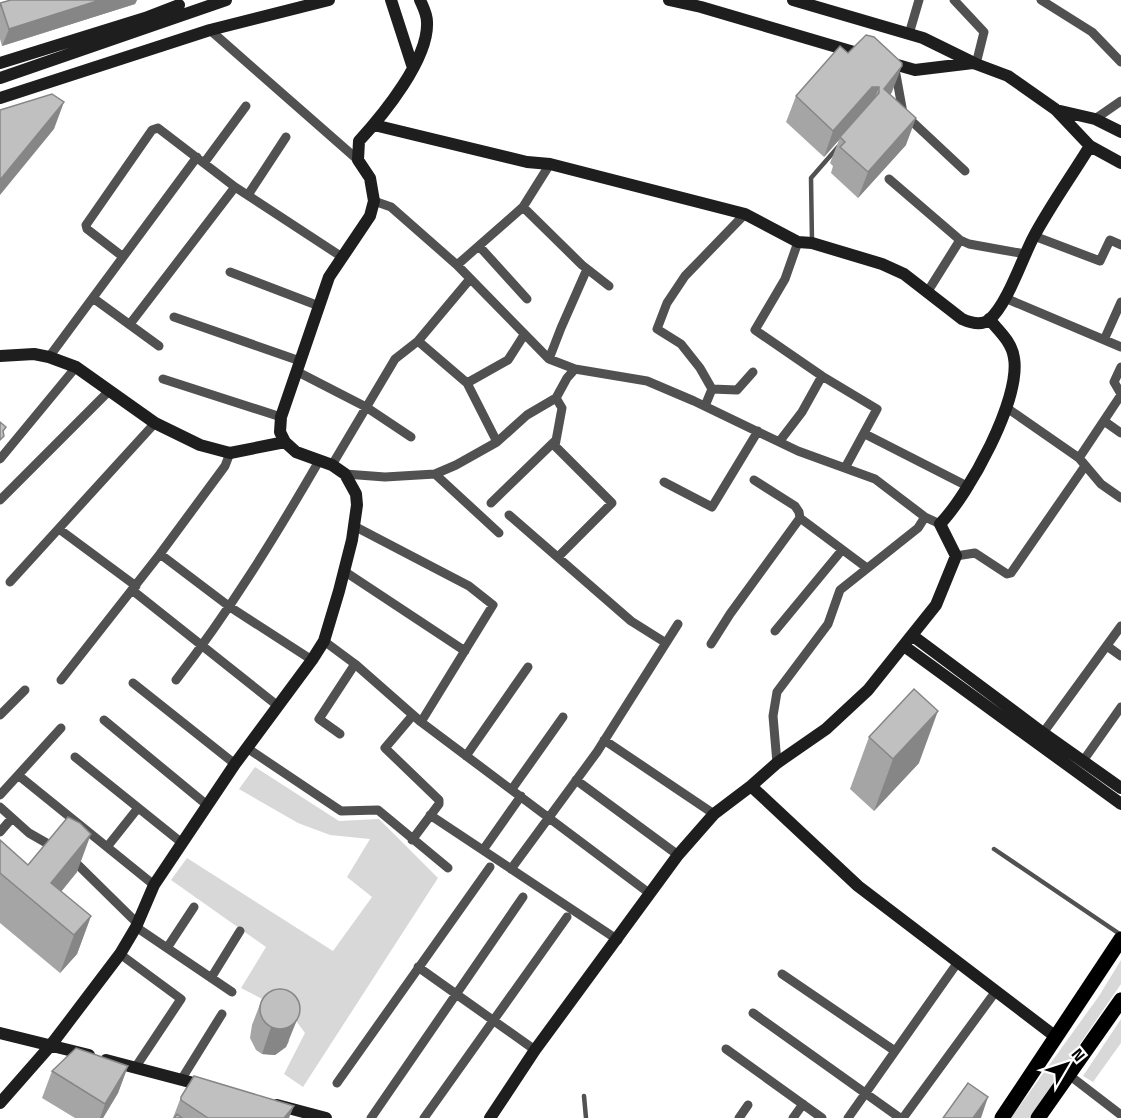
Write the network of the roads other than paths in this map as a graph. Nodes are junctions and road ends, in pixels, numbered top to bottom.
1 (226, 0) edge
2 (329, 0) edge
3 (391, 0) edge
4 (420, 0) edge
5 (669, 0) edge
6 (793, 0) edge
7 (919, 0) edge
8 (954, 0) edge
9 (1041, 0) edge
10 (180, 6) edge
11 (210, 30) junction
12 (909, 34) junction
13 (1121, 62) edge
14 (0, 63) edge
15 (975, 63) junction
16 (894, 64) junction
17 (413, 68) junction
18 (0, 78) edge
19 (0, 98) edge
20 (1121, 101) edge
21 (246, 106) dead end
22 (1055, 110) junction
23 (1095, 120) junction
24 (374, 125) junction
25 (1121, 132) edge
26 (286, 137) dead end
27 (843, 141) edge
28 (1090, 146) junction
29 (201, 160) junction
30 (358, 160) junction
31 (1121, 163) edge
32 (550, 164) junction
33 (965, 171) dead end
34 (890, 179) dead end
35 (235, 187) junction
36 (248, 195) junction
37 (374, 201) junction
38 (523, 207) junction
39 (745, 214) junction
40 (1034, 236) junction
41 (960, 240) junction
42 (798, 242) junction
43 (812, 243) junction
44 (1121, 245) edge
45 (479, 246) junction
46 (1025, 254) junction
47 (122, 256) junction
48 (342, 257) junction
49 (457, 265) junction
50 (587, 269) junction
51 (230, 272) dead end
52 (470, 279) junction
53 (609, 286) dead end
54 (928, 291) junction
55 (93, 298) junction
56 (1005, 298) junction
57 (527, 299) dead end
58 (1121, 302) edge
59 (319, 306) junction
60 (174, 317) dead end
61 (989, 319) junction
62 (130, 324) junction
63 (524, 335) junction
64 (1104, 340) junction
65 (418, 341) junction
66 (159, 346) dead end
67 (1121, 347) edge
68 (0, 356) edge
69 (49, 357) junction
70 (549, 359) junction
71 (298, 366) junction
72 (76, 367) junction
73 (1121, 368) edge
74 (575, 369) junction
75 (753, 372) dead end
76 (822, 376) junction
77 (163, 380) dead end
78 (467, 383) junction
79 (712, 389) junction
80 (109, 391) junction
81 (1121, 395) edge
82 (556, 398) junction
83 (705, 406) junction
84 (366, 407) junction
85 (1007, 408) junction
86 (281, 417) junction
87 (1104, 421) junction
88 (155, 423) junction
89 (758, 431) junction
90 (1121, 433) edge
91 (865, 434) junction
92 (411, 437) dead end
93 (556, 440) junction
94 (285, 442) junction
95 (497, 442) junction
96 (779, 442) junction
97 (2, 453) edge
98 (230, 453) junction
99 (319, 461) junction
100 (1082, 462) junction
101 (333, 465) junction
102 (845, 468) junction
103 (345, 474) junction
104 (435, 474) junction
105 (754, 480) dead end
106 (664, 482) dead end
107 (969, 487) junction
108 (1121, 498) edge
109 (0, 500) edge
110 (491, 503) dead end
111 (509, 515) dead end
112 (800, 518) junction
113 (925, 518) junction
114 (940, 524) junction
115 (354, 526) junction
116 (59, 528) junction
117 (499, 533) dead end
118 (842, 550) junction
119 (160, 554) junction
120 (956, 556) junction
121 (558, 557) junction
122 (867, 568) junction
123 (344, 571) junction
124 (10, 582) dead end
125 (134, 588) junction
126 (230, 607) junction
127 (678, 624) dead end
128 (1121, 626) edge
129 (775, 631) dead end
130 (324, 641) junction
131 (908, 641) junction
132 (666, 643) junction
133 (711, 644) dead end
134 (202, 646) junction
135 (1107, 646) junction
136 (465, 651) junction
137 (1121, 656) edge
138 (312, 660) junction
139 (355, 664) junction
140 (528, 667) dead end
141 (61, 680) dead end
142 (177, 680) dead end
143 (133, 683) dead end
144 (25, 690) dead end
145 (278, 706) junction
146 (1121, 707) edge
147 (413, 715) junction
148 (0, 716) edge
149 (563, 717) dead end
150 (104, 720) dead end
151 (421, 722) junction
152 (61, 728) dead end
153 (340, 734) dead end
154 (1043, 734) junction
155 (604, 740) junction
156 (247, 748) junction
157 (466, 756) junction
158 (75, 757) dead end
159 (1083, 761) junction
160 (777, 763) junction
161 (235, 764) junction
162 (18, 775) junction
163 (576, 780) junction
164 (751, 786) junction
165 (1121, 788) edge
166 (512, 789) junction
167 (0, 795) edge
168 (521, 796) junction
169 (1121, 804) edge
170 (207, 805) junction
171 (0, 807) edge
172 (138, 808) junction
173 (714, 814) junction
174 (430, 815) junction
175 (549, 816) junction
176 (12, 818) junction
177 (0, 832) edge
178 (412, 840) junction
179 (182, 843) junction
180 (107, 847) junction
181 (994, 849) dead end
182 (483, 850) junction
183 (678, 855) junction
184 (490, 867) dead end
185 (448, 868) dead end
186 (511, 869) junction
187 (154, 885) junction
188 (649, 893) junction
189 (523, 897) dead end
190 (194, 907) dead end
191 (567, 916) dead end
192 (137, 925) junction
193 (240, 931) dead end
194 (1121, 935) edge
195 (1121, 939) edge
196 (618, 940) junction
197 (167, 948) junction
198 (120, 954) junction
199 (958, 962) junction
200 (418, 967) junction
201 (783, 974) dead end
202 (211, 978) junction
203 (996, 991) junction
204 (232, 992) dead end
205 (456, 994) junction
206 (1121, 1000) edge
207 (753, 1013) dead end
208 (222, 1014) dead end
209 (493, 1020) junction
210 (0, 1033) edge
211 (1056, 1037) junction
212 (51, 1045) junction
213 (726, 1049) dead end
214 (535, 1050) junction
215 (896, 1051) junction
216 (135, 1068) junction
217 (1069, 1075) junction
218 (181, 1080) junction
219 (337, 1083) dead end
220 (214, 1089) edge
221 (866, 1094) junction
222 (584, 1096) dead end
223 (0, 1103) edge
224 (270, 1103) edge
225 (803, 1104) junction
226 (748, 1105) dead end
227 (1121, 1115) edge
228 (326, 1118) edge
229 (371, 1118) edge
230 (424, 1118) edge
231 (490, 1118) edge
232 (586, 1118) edge
233 (739, 1118) edge
234 (794, 1118) edge
235 (822, 1118) edge
236 (848, 1118) edge
237 (901, 1118) edge
238 (1002, 1118) edge
239 (1038, 1118) edge

1 - 10 street
2 - 11 street
3 - 17 street
4 - 17 street
5 - 16 street
6 - 12 street
7 - 12 street
8 - 15 street
9 - 13 street
10 - 11 street
10 - 14 street
10 - 18 street
11 - 19 street
11 - 30 street
12 - 15 street
15 - 16 street
15 - 22 street
16 - 33 street
17 - 24 street
20 - 23 street
21 - 29 street
22 - 23 street
22 - 28 street
23 - 25 street
24 - 30 street
24 - 32 street
26 - 36 street
27 - 43 lane
28 - 31 street
28 - 40 street
29 - 35 street
29 - 47 street
29 - 47 street
30 - 37 street
32 - 38 street
32 - 39 street
34 - 41 street
35 - 36 street
35 - 62 street
36 - 48 street
37 - 48 street
37 - 49 street
38 - 45 street
38 - 50 street
39 - 42 street
39 - 79 street
40 - 44 street
40 - 46 street
41 - 46 street
41 - 54 street
42 - 43 street
42 - 76 street
43 - 54 street
45 - 49 street
45 - 57 street
46 - 56 street
47 - 55 street
48 - 59 street
49 - 52 street
50 - 53 street
50 - 70 street
51 - 59 street
52 - 63 street
52 - 65 street
54 - 61 street
55 - 62 street
55 - 69 street
56 - 61 street
56 - 64 street
58 - 64 street
59 - 71 street
60 - 71 street
61 - 85 street
62 - 66 street
63 - 70 street
63 - 78 street
64 - 67 street
65 - 78 street
65 - 84 street
68 - 69 street
69 - 72 street
70 - 74 street
71 - 84 street
71 - 86 street
72 - 80 street
72 - 97 street
73 - 81 street
74 - 82 street
74 - 83 street
75 - 79 street
76 - 91 street
76 - 96 street
77 - 86 street
78 - 95 street
79 - 83 street
80 - 88 street
80 - 109 street
81 - 87 street
82 - 93 street
82 - 95 street
83 - 89 street
84 - 92 street
84 - 101 street
85 - 100 street
85 - 107 street
86 - 94 street
87 - 90 street
87 - 100 street
88 - 98 street
88 - 116 street
89 - 96 street
89 - 106 street
91 - 102 street
91 - 107 street
93 - 110 street
93 - 121 street
94 - 98 street
94 - 99 street
95 - 104 street
96 - 102 street
98 - 119 street
99 - 101 street
99 - 126 street
100 - 108 street
100 - 120 street
101 - 103 street
102 - 113 street
103 - 104 street
103 - 115 street
104 - 117 street
105 - 112 street
107 - 114 street
111 - 121 street
112 - 118 street
112 - 133 street
113 - 114 street
113 - 122 street
114 - 120 street
115 - 123 street
115 - 136 street
116 - 124 street
116 - 125 street
118 - 122 street
118 - 129 street
119 - 125 street
119 - 126 street
120 - 131 street
121 - 132 street
122 - 160 street
123 - 130 street
123 - 136 street
125 - 134 street
125 - 141 street
126 - 134 street
126 - 138 street
127 - 132 street
128 - 135 street
130 - 138 street
130 - 139 street
131 - 154 street
131 - 160 street
131 - 169 street
132 - 155 street
134 - 142 street
134 - 145 street
135 - 137 street
135 - 154 street
136 - 151 street
138 - 145 street
139 - 147 street
139 - 153 street
140 - 157 street
143 - 161 street
144 - 148 street
145 - 156 street
146 - 159 street
147 - 151 street
147 - 174 street
149 - 166 street
150 - 170 street
151 - 157 street
152 - 162 street
154 - 159 street
155 - 163 street
155 - 173 street
156 - 161 street
156 - 178 street
157 - 166 street
158 - 172 street
159 - 165 street
160 - 164 street
161 - 170 street
162 - 167 street
162 - 180 street
163 - 175 street
163 - 183 street
164 - 173 street
164 - 199 street
166 - 168 street
168 - 175 street
168 - 182 street
170 - 179 street
171 - 176 street
172 - 179 street
172 - 180 street
173 - 183 street
174 - 178 street
174 - 182 street
175 - 186 street
175 - 188 street
176 - 177 street
176 - 192 street
178 - 185 street
179 - 187 street
180 - 187 street
181 - 194 lane
182 - 186 street
183 - 188 street
184 - 200 street
186 - 196 street
187 - 192 street
188 - 196 street
189 - 205 street
190 - 197 street
191 - 209 street
192 - 197 street
192 - 198 street
193 - 202 street
195 - 211 main road
196 - 214 street
197 - 202 street
198 - 212 street
198 - 216 street
199 - 203 street
199 - 215 street
200 - 205 street
200 - 219 street
201 - 215 street
202 - 204 street
203 - 211 street
203 - 237 street
205 - 209 street
205 - 229 street
206 - 217 main road
207 - 221 street
208 - 218 street
209 - 214 street
209 - 230 street
210 - 212 street
211 - 238 main road
212 - 216 street
212 - 223 street
213 - 225 street
214 - 231 street
215 - 221 street
216 - 218 street
217 - 227 street
217 - 239 main road
218 - 220 street
221 - 236 street
221 - 237 street
222 - 232 lane
224 - 228 street
225 - 234 street
225 - 235 street
226 - 233 street

